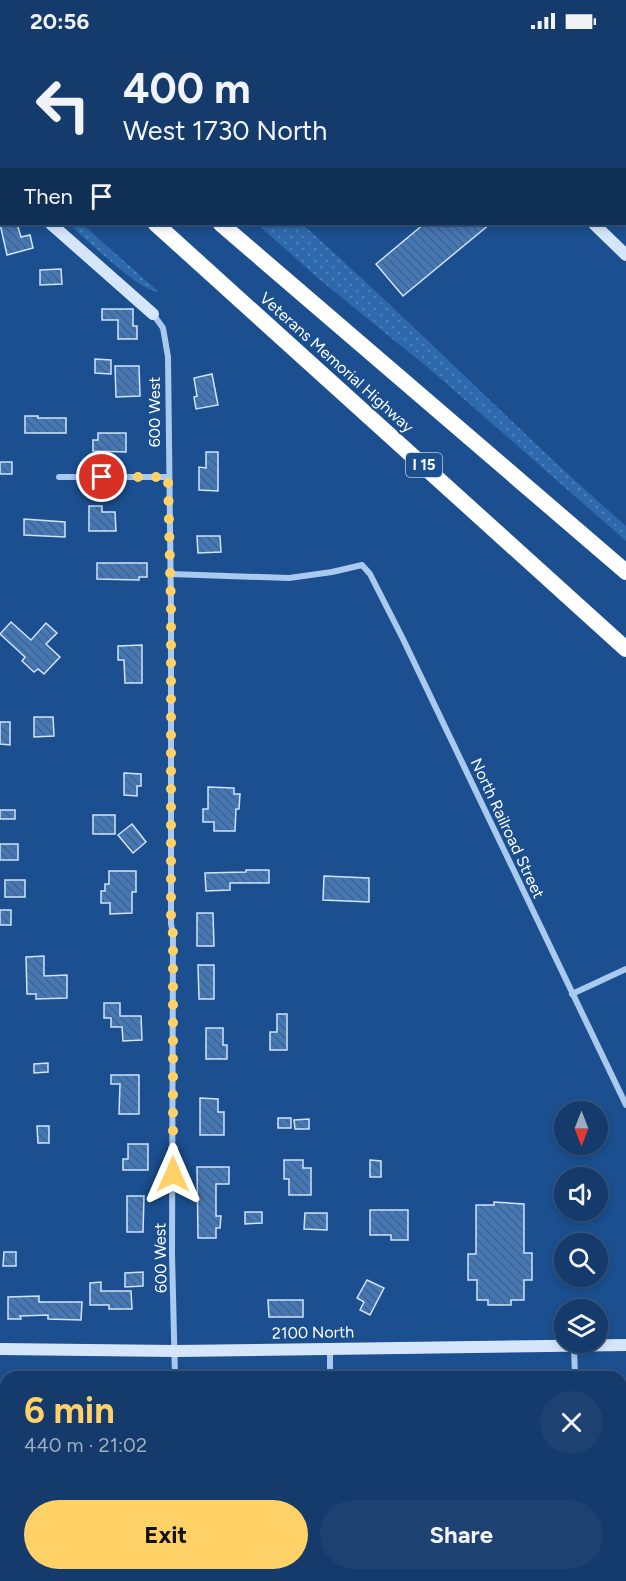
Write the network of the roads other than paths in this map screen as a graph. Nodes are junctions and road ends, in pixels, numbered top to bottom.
1 (52, 225) edge
2 (157, 225) edge
3 (595, 225) edge
4 (225, 228) edge
5 (626, 255) edge
6 (153, 314) joint
7 (58, 477) dead end
8 (168, 477) junction
9 (626, 572) edge
10 (170, 574) junction
11 (626, 649) edge
12 (626, 969) edge
13 (572, 994) junction
14 (626, 1105) edge
15 (608, 1345) edge
16 (626, 1345) edge
17 (554, 1346) edge
18 (0, 1349) edge
19 (330, 1349) junction
20 (175, 1351) junction
21 (574, 1353) edge
22 (175, 1371) edge
23 (330, 1371) edge
24 (575, 1371) edge

1 - 6 street
2 - 11 highway, Veterans Memorial Highway / I 15
3 - 5 street
4 - 9 highway, Veterans Memorial Highway
6 - 8 street, 600 West
7 - 8 street
8 - 10 street, 600 West
10 - 13 street, North Railroad Street
10 - 20 street, 600 West
12 - 13 street
13 - 14 street, North Railroad Street
15 - 16 street, 2100 North
17 - 19 street, 2100 North
18 - 20 street, 2100 North
19 - 20 street, 2100 North
19 - 23 street
20 - 22 street, 600 West
21 - 24 street

